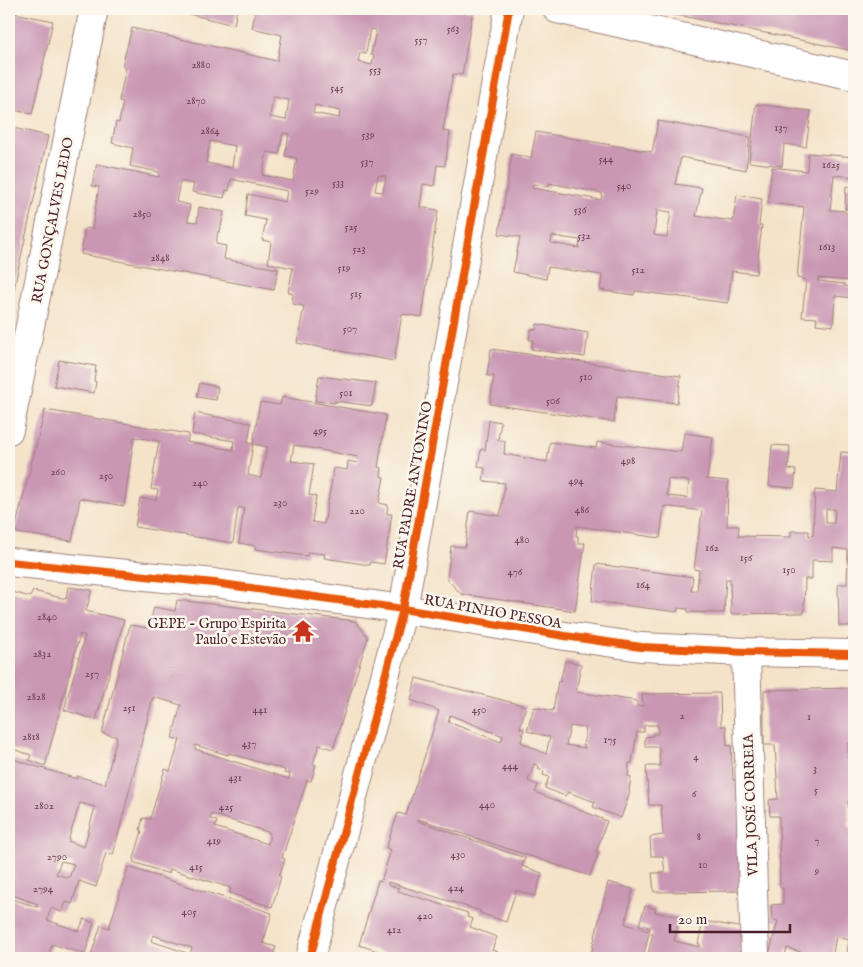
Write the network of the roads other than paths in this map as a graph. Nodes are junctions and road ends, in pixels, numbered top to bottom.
1 (94, 9) edge
2 (509, 9) edge
3 (557, 9) edge
4 (854, 76) edge
5 (9, 430) edge
6 (9, 562) edge
7 (403, 609) junction
8 (746, 652) junction
9 (854, 654) edge
10 (310, 958) edge
11 (755, 958) edge

1 - 5 street, RUA GONÇALVES LEDO
2 - 7 street, RUA PADRE ANTONINO
3 - 4 street
6 - 7 street, RUA PINHO PESSOA
7 - 8 street, RUA PINHO PESSOA
7 - 10 street, RUA PADRE ANTONINO
8 - 9 street, RUA PINHO PESSOA
8 - 11 street, VILA JOSÉ CORREIA

